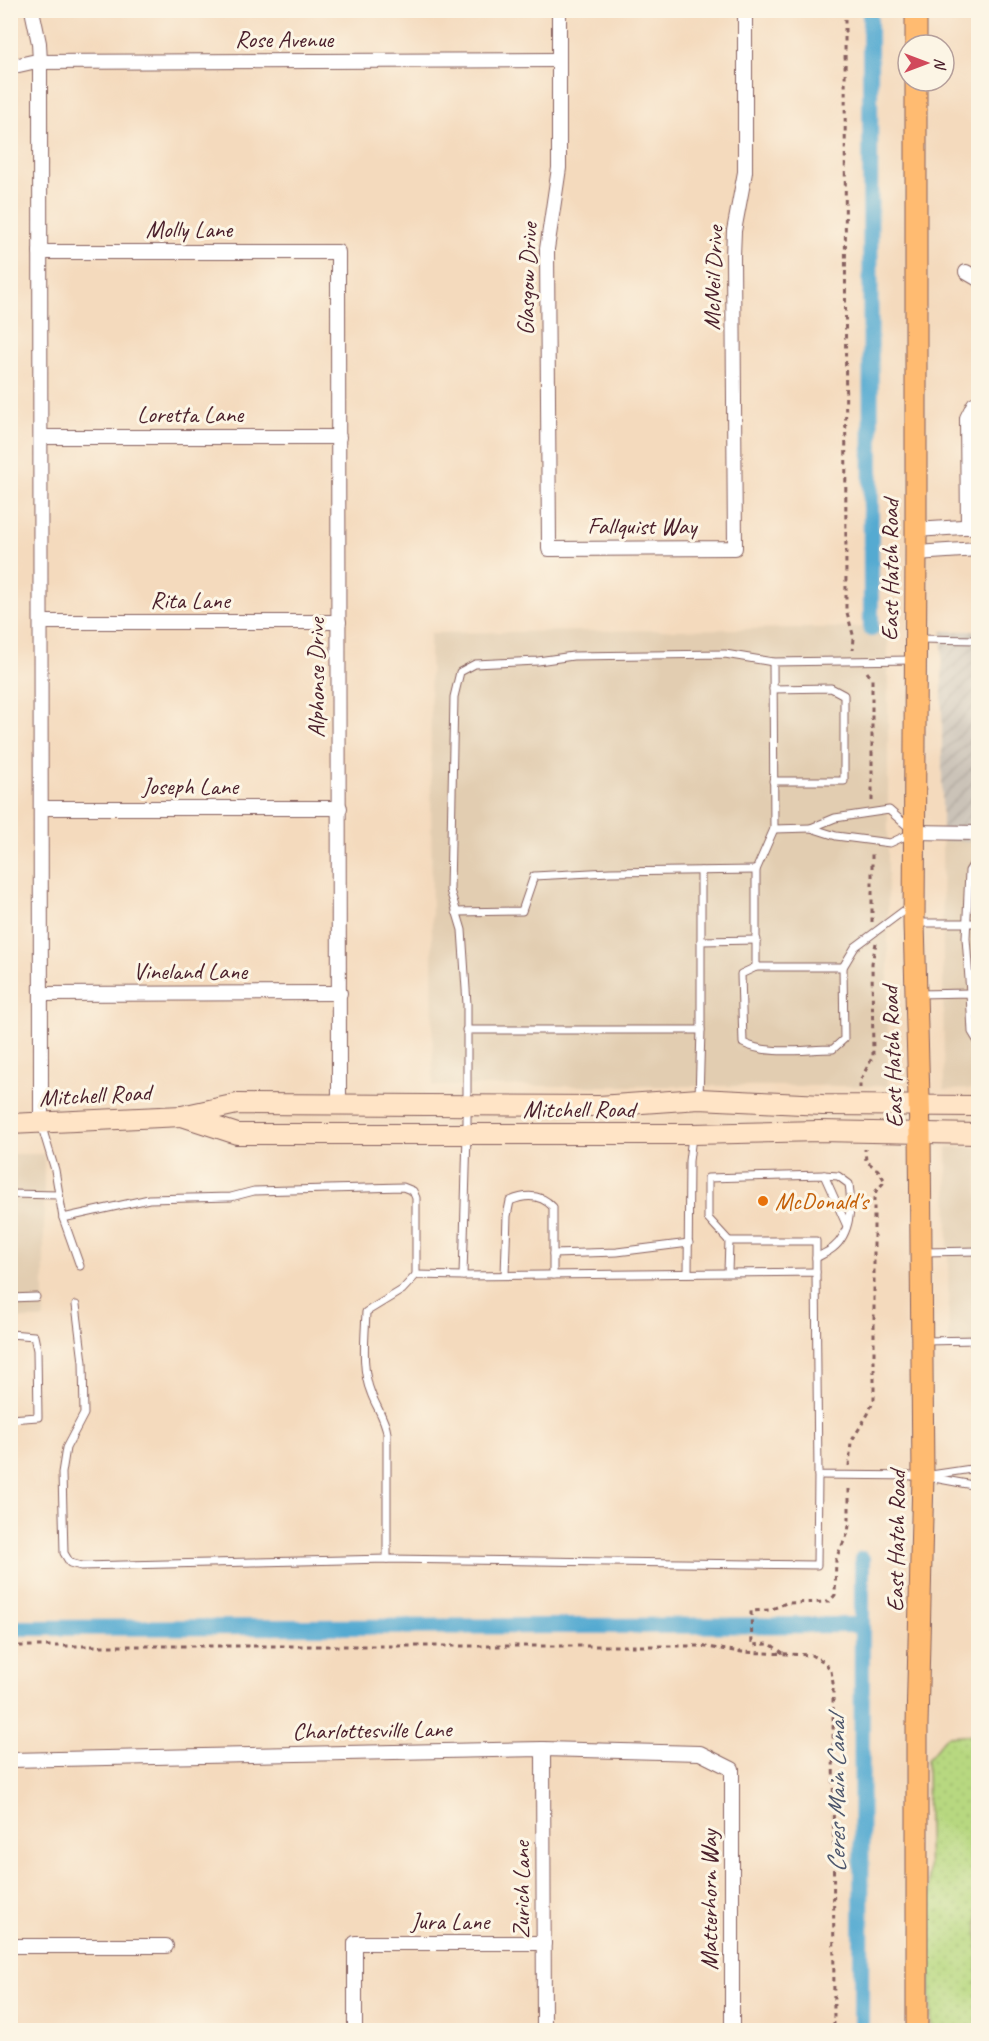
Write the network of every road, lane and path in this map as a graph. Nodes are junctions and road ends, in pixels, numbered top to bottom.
1 (32, 10) edge
2 (559, 10) edge
3 (745, 10) edge
4 (845, 10) edge
5 (916, 10) edge
6 (916, 33) edge
7 (559, 60) junction
8 (40, 62) junction
9 (10, 67) edge
10 (916, 93) edge
11 (40, 252) junction
12 (338, 252) joint
13 (974, 404) dead end
14 (40, 437) junction
15 (339, 437) junction
16 (845, 463) dead end
17 (973, 526) edge
18 (916, 530) junction
19 (735, 548) joint
20 (549, 549) joint
21 (978, 549) edge
22 (916, 553) junction
23 (41, 622) junction
24 (339, 622) junction
25 (916, 639) junction
26 (978, 640) edge
27 (915, 660) junction
28 (773, 662) junction
29 (773, 689) junction
30 (773, 781) junction
31 (41, 808) junction
32 (340, 808) junction
33 (811, 828) junction
34 (774, 829) junction
35 (914, 832) junction
36 (978, 833) edge
37 (978, 861) edge
38 (756, 870) junction
39 (701, 871) junction
40 (456, 912) junction
41 (914, 913) junction
42 (966, 923) junction
43 (978, 923) edge
44 (757, 940) junction
45 (700, 941) junction
46 (756, 967) junction
47 (843, 967) junction
48 (969, 971) junction
49 (978, 971) edge
50 (340, 993) junction
51 (970, 993) junction
52 (41, 994) junction
53 (915, 994) junction
54 (466, 1030) junction
55 (701, 1030) junction
56 (978, 1042) edge
57 (699, 1100) junction
58 (339, 1104) junction
59 (466, 1104) junction
60 (918, 1106) junction
61 (978, 1106) edge
62 (182, 1116) junction
63 (41, 1123) junction
64 (10, 1124) edge
65 (920, 1133) junction
66 (467, 1134) junction
67 (692, 1134) junction
68 (978, 1134) edge
69 (824, 1175) junction
70 (881, 1185) dead end
71 (10, 1194) edge
72 (59, 1195) junction
73 (63, 1218) junction
74 (846, 1224) junction
75 (729, 1241) junction
76 (689, 1243) junction
77 (978, 1251) edge
78 (921, 1252) junction
79 (553, 1254) junction
80 (816, 1258) junction
81 (80, 1266) dead end
82 (688, 1272) junction
83 (728, 1272) junction
84 (816, 1272) junction
85 (416, 1275) junction
86 (506, 1275) junction
87 (553, 1275) junction
88 (463, 1276) junction
89 (10, 1298) edge
90 (36, 1298) dead end
91 (76, 1305) dead end
92 (10, 1334) edge
93 (978, 1340) edge
94 (922, 1341) junction
95 (10, 1419) edge
96 (978, 1468) edge
97 (818, 1475) junction
98 (849, 1475) junction
99 (923, 1476) junction
100 (978, 1486) edge
101 (387, 1559) junction
102 (10, 1646) edge
103 (783, 1653) junction
104 (543, 1749) junction
105 (10, 1760) edge
106 (732, 1769) joint
107 (544, 1943) junction
108 (10, 1946) edge
109 (166, 1946) dead end
110 (355, 2031) edge
111 (544, 2031) edge
112 (732, 2031) edge
113 (834, 2031) edge
114 (917, 2031) edge

1 - 8 street
2 - 7 street, Glasgow Drive
3 - 19 street, McNeil Drive
4 - 16 path
5 - 6 main road
7 - 8 street, Rose Avenue
7 - 20 street, Glasgow Drive
8 - 9 street, Rose Avenue
8 - 11 street
10 - 18 main road, East Hatch Road
11 - 12 street, Molly Lane
11 - 14 street
12 - 15 street, Alphonse Drive
13 - 17 street
14 - 15 street, Loretta Lane
14 - 23 street
15 - 24 street, Alphonse Drive
17 - 18 street
18 - 22 main road, East Hatch Road
19 - 20 street, Fallquist Way
21 - 22 street
22 - 25 main road, East Hatch Road
23 - 24 street, Rita Lane
23 - 31 street
24 - 32 street, Alphonse Drive
25 - 26 lane
25 - 27 main road, East Hatch Road
27 - 28 lane
27 - 35 main road, East Hatch Road
28 - 29 lane
28 - 40 lane
29 - 30 lane
29 - 30 lane
30 - 34 lane
31 - 32 street, Joseph Lane
31 - 52 street
32 - 50 street, Alphonse Drive
33 - 34 lane
33 - 35 lane
33 - 35 lane
34 - 38 lane
35 - 36 street
35 - 41 main road, East Hatch Road
37 - 42 lane
38 - 39 lane
38 - 44 lane
39 - 40 lane
39 - 45 lane
40 - 54 lane
41 - 42 lane
41 - 47 lane
41 - 53 main road, East Hatch Road
42 - 43 lane
42 - 48 lane
44 - 45 lane
44 - 46 lane
45 - 55 lane
46 - 47 lane
46 - 47 lane
48 - 49 lane
48 - 51 lane
50 - 52 street, Vineland Lane
50 - 58 street, Alphonse Drive
51 - 53 lane
51 - 56 lane
52 - 63 street
53 - 60 main road, East Hatch Road
54 - 55 lane
54 - 59 lane
55 - 57 lane
57 - 59 main road, Mitchell Road
57 - 60 main road, Mitchell Road
58 - 59 main road, Mitchell Road
58 - 62 main road, Mitchell Road
59 - 66 lane
60 - 61 main road, Mitchell Road
60 - 65 main road, East Hatch Road
62 - 63 main road, Mitchell Road
62 - 66 main road, Mitchell Road
63 - 64 main road, Mitchell Road
63 - 72 lane
65 - 67 main road, Mitchell Road
65 - 68 main road, Mitchell Road
65 - 78 main road, East Hatch Road
66 - 67 main road, Mitchell Road
66 - 88 lane
67 - 76 lane
69 - 74 lane
69 - 74 lane
69 - 75 lane
70 - 98 path
71 - 72 lane
72 - 73 lane
73 - 81 lane
73 - 85 lane
74 - 80 lane
75 - 80 lane
75 - 83 lane
76 - 79 lane
76 - 82 lane
77 - 78 lane
78 - 94 main road, East Hatch Road
79 - 86 lane
79 - 87 lane
80 - 84 lane
82 - 83 lane
82 - 87 lane
83 - 84 lane
84 - 97 lane
85 - 88 lane
85 - 101 lane
86 - 87 lane
86 - 88 lane
89 - 90 lane
91 - 101 lane
92 - 95 lane
93 - 94 lane
94 - 99 main road, East Hatch Road
96 - 99 lane
97 - 98 lane
97 - 101 lane
98 - 99 lane
98 - 103 path
99 - 100 lane
99 - 114 main road, East Hatch Road
102 - 103 path
103 - 113 path
104 - 105 street, Charlottesville Lane
104 - 106 street, Charlottesville Lane
104 - 107 street, Zurich Lane
106 - 112 street, Matterhorn Way
107 - 110 street, Jura Lane
107 - 111 street, Zurich Lane
108 - 109 street

